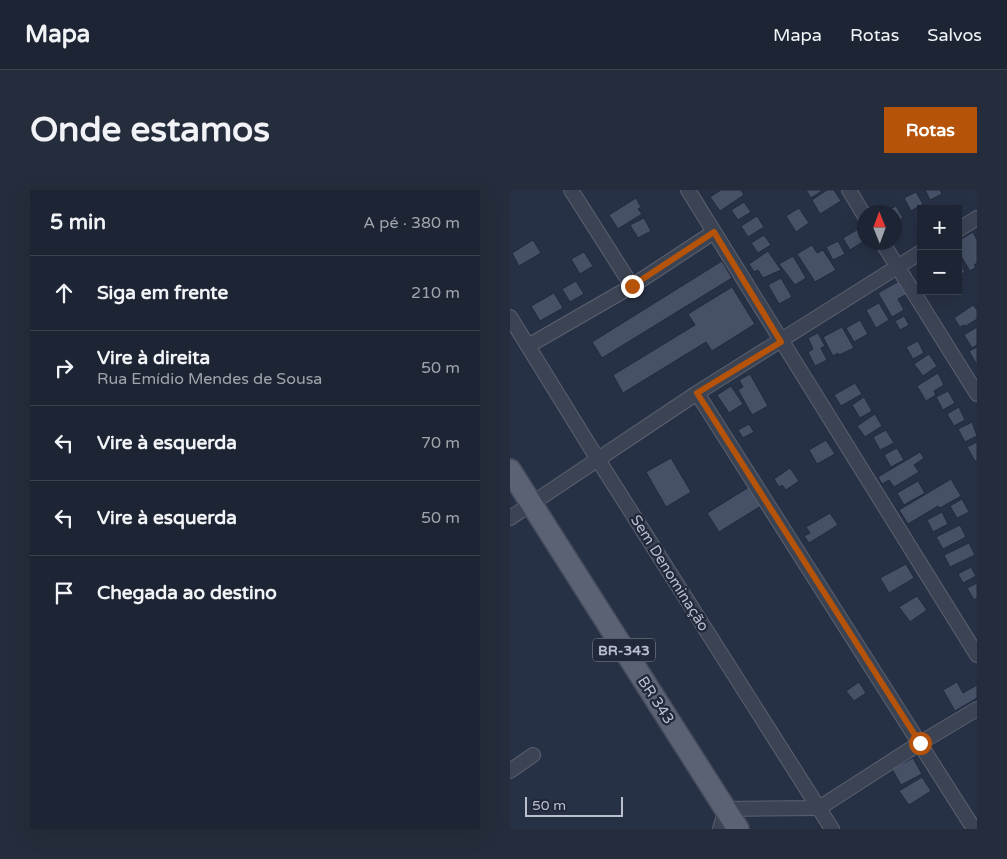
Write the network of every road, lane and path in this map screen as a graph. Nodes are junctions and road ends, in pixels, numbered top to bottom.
1 (572, 190) edge
2 (688, 190) edge
3 (849, 190) edge
4 (858, 205) edge
5 (977, 218) edge
6 (962, 227) edge
7 (714, 232) junction
8 (887, 250) edge
9 (917, 254) edge
10 (897, 267) junction
11 (632, 286) junction
12 (510, 317) edge
13 (781, 342) junction
14 (528, 346) junction
15 (697, 393) junction
16 (977, 394) edge
17 (597, 458) junction
18 (510, 470) edge
19 (531, 505) junction
20 (510, 518) edge
21 (977, 655) edge
22 (977, 709) edge
23 (920, 743) junction
24 (533, 755) dead end
25 (510, 771) edge
26 (819, 808) junction
27 (726, 809) junction
28 (720, 829) edge
29 (738, 829) edge
30 (832, 829) edge
31 (974, 829) edge

1 - 11 street
2 - 7 street
3 - 4 street
5 - 6 street
7 - 11 street
7 - 13 street
8 - 10 street
9 - 10 street
10 - 13 street
10 - 16 street
11 - 14 street
12 - 14 street, Sem Denominação
13 - 15 street
13 - 21 street
14 - 17 street, Sem Denominação
15 - 17 street
15 - 23 street
17 - 19 street
17 - 26 street, Sem Denominação
18 - 19 main road, BR 343 / BR-343
19 - 20 street
19 - 27 main road, BR 343 / BR-343
22 - 23 street
23 - 26 street
23 - 31 street
24 - 25 street
26 - 27 street
26 - 30 street, Sem Denominação
27 - 28 street
27 - 29 main road, BR 343 / BR-343

